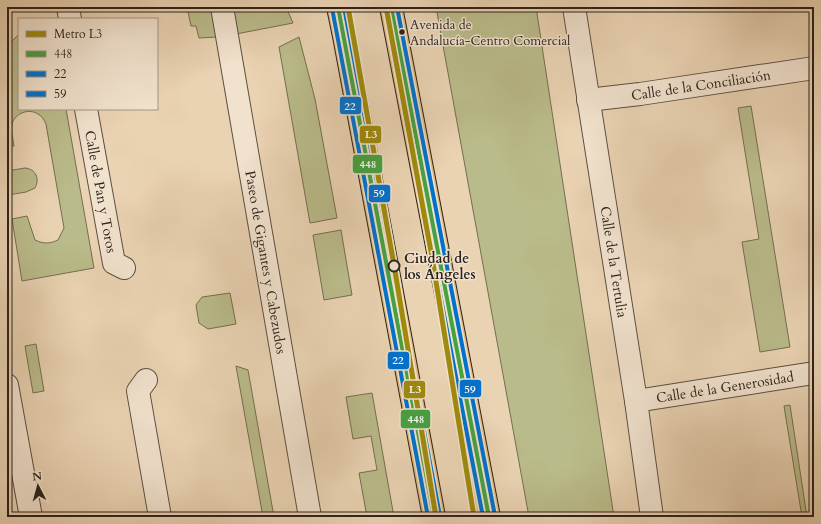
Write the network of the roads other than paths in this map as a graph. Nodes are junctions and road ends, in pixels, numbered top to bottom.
1 (68, 7) edge
2 (222, 7) edge
3 (338, 7) edge
4 (391, 7) edge
5 (574, 7) edge
6 (70, 18) edge
7 (814, 68) edge
8 (588, 100) junction
9 (86, 110) edge
10 (124, 268) dead end
11 (814, 373) edge
12 (146, 380) dead end
13 (7, 385) edge
14 (636, 401) junction
15 (31, 517) edge
16 (160, 517) edge
17 (310, 517) edge
18 (434, 517) edge
19 (489, 517) edge
20 (652, 517) edge

1 - 6 street
2 - 17 street, Paseo de Gigantes y Cabezudos
3 - 18 main road
4 - 19 main road
5 - 8 street, Calle de la Tertulia
7 - 8 street, Calle de la Conciliación
8 - 14 street, Calle de la Tertulia
9 - 10 street, Calle de Pan y Toros
11 - 14 street, Calle de la Generosidad
12 - 16 street
13 - 15 street
14 - 20 street, Calle de la Tertulia

